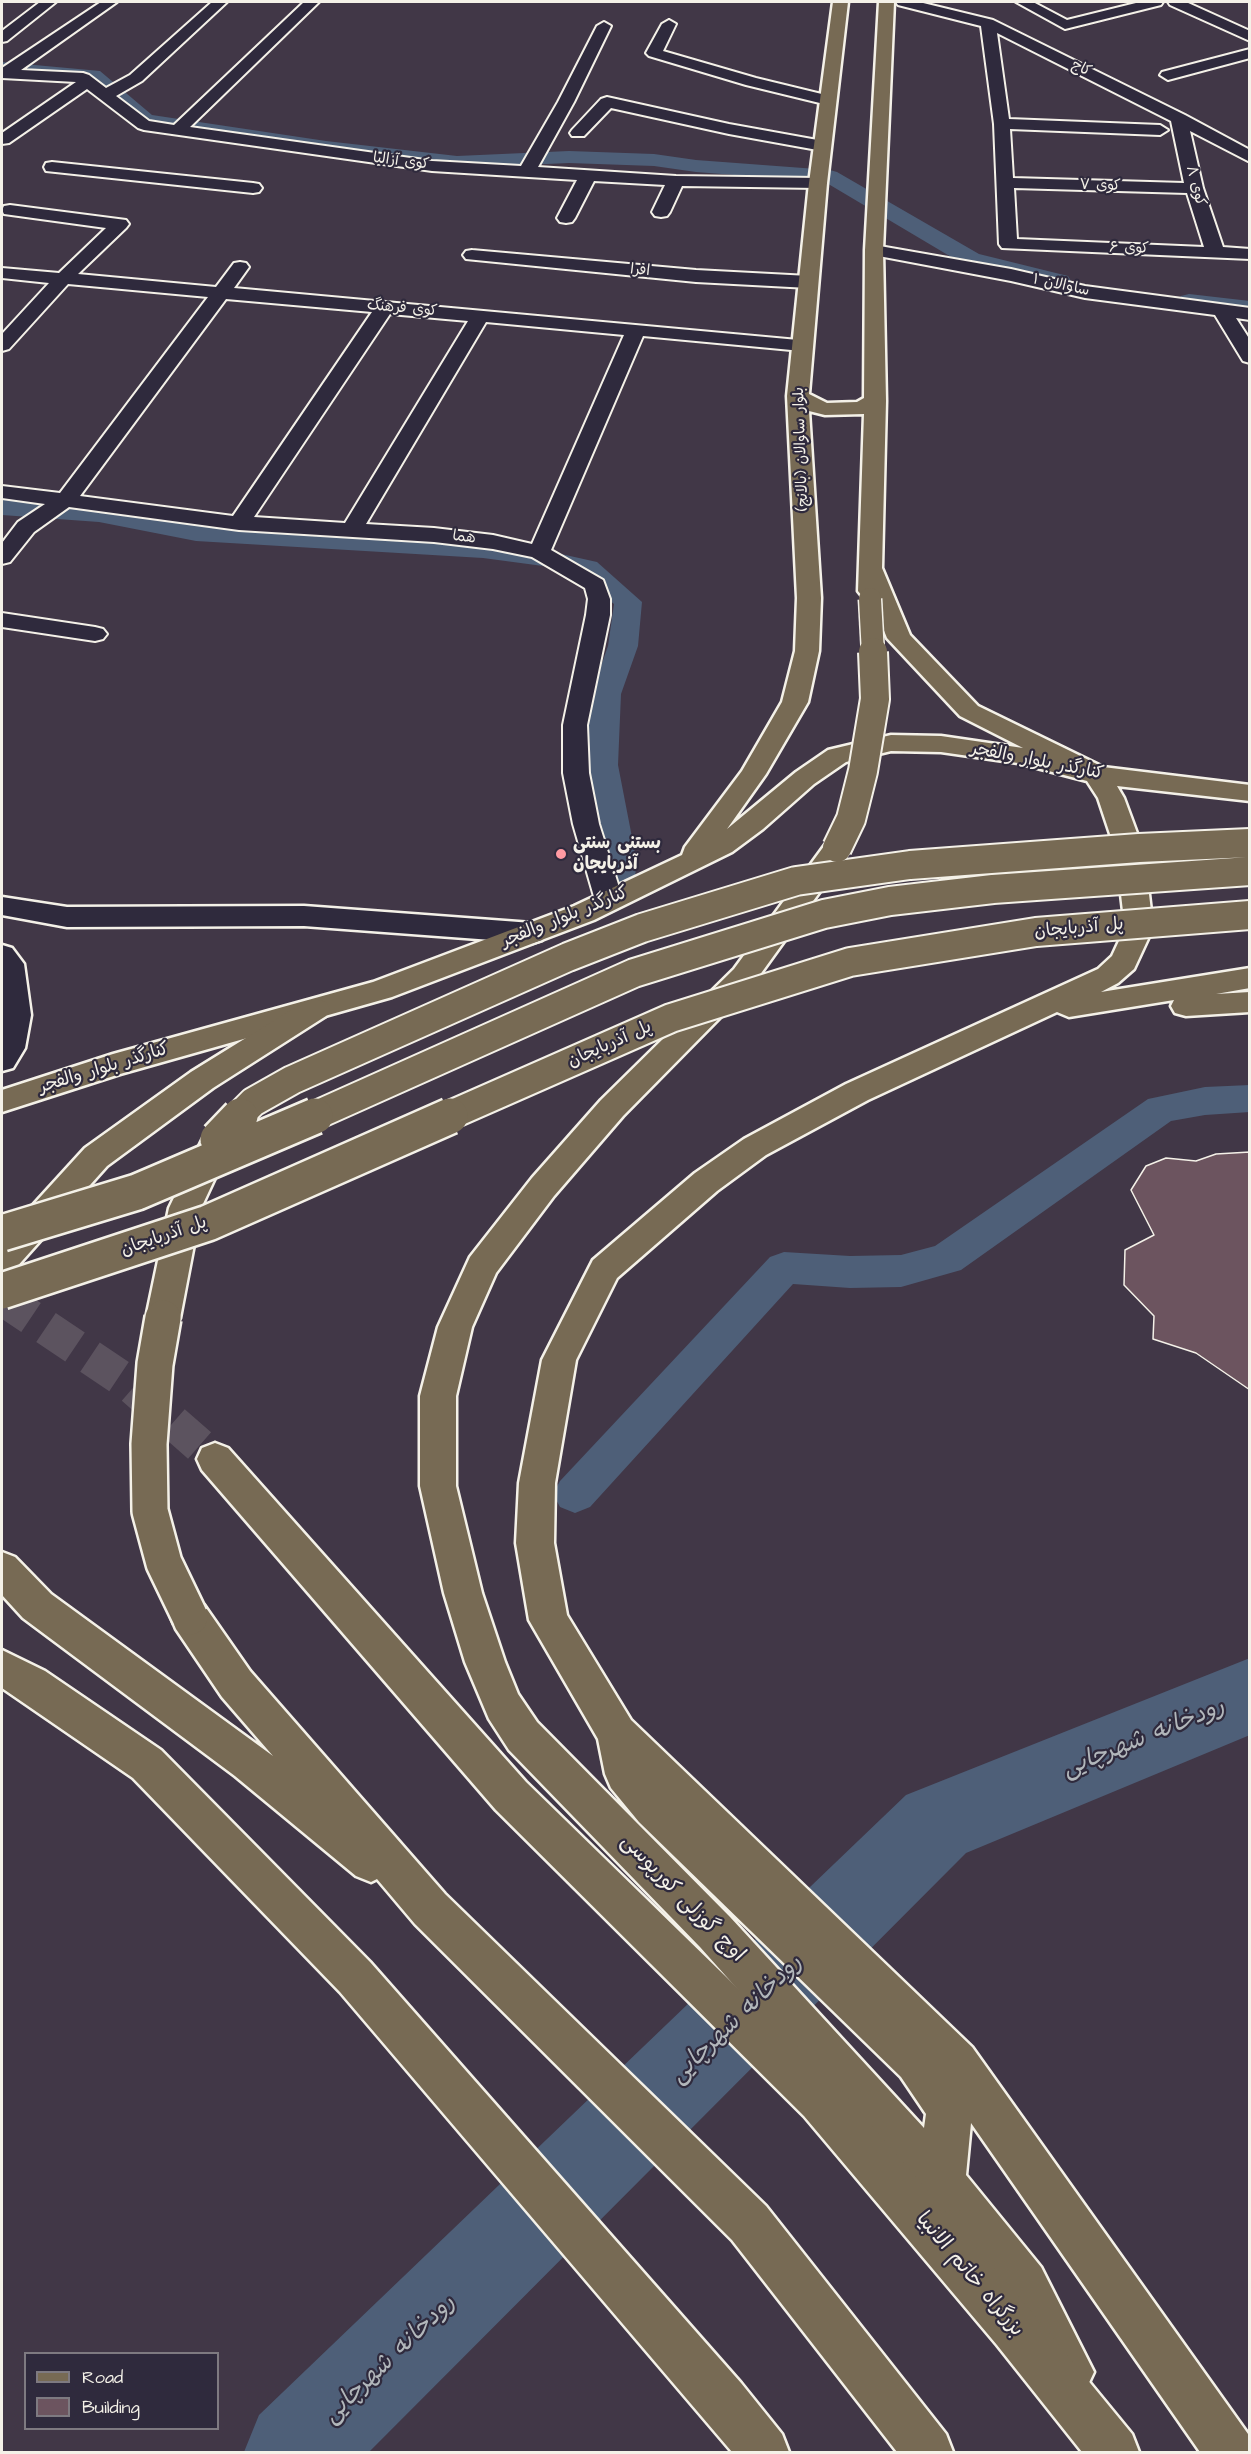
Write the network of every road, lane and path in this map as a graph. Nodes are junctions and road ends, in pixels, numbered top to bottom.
1 (49, 2) edge
2 (110, 2) edge
3 (220, 2) edge
4 (312, 2) edge
5 (840, 2) edge
6 (887, 2) edge
7 (903, 2) edge
8 (1023, 2) edge
9 (1156, 2) edge
10 (1175, 2) edge
11 (988, 23) junction
12 (669, 24) dead end
13 (604, 26) dead end
14 (1250, 37) edge
15 (2, 38) edge
16 (1250, 53) edge
17 (4, 73) edge
18 (1168, 75) dead end
19 (87, 82) junction
20 (105, 95) junction
21 (828, 100) junction
22 (1179, 118) junction
23 (1002, 124) junction
24 (178, 130) junction
25 (1160, 130) dead end
26 (578, 133) dead end
27 (214, 135) junction
28 (3, 139) dead end
29 (823, 146) junction
30 (196, 150) dead end
31 (1250, 157) edge
32 (179, 164) dead end
33 (52, 166) dead end
34 (526, 171) junction
35 (589, 174) junction
36 (161, 178) junction
37 (676, 181) junction
38 (818, 183) junction
39 (1006, 183) junction
40 (253, 188) dead end
41 (1194, 188) junction
42 (10, 210) dead end
43 (661, 212) dead end
44 (566, 218) dead end
45 (874, 250) junction
46 (1215, 252) junction
47 (1250, 254) edge
48 (472, 255) dead end
49 (240, 267) dead end
50 (2, 273) edge
51 (63, 279) junction
52 (808, 282) junction
53 (220, 293) junction
54 (384, 308) junction
55 (1221, 309) junction
56 (1250, 314) edge
57 (480, 316) junction
58 (636, 330) junction
59 (2, 345) edge
60 (802, 345) junction
61 (1250, 357) edge
62 (798, 396) junction
63 (875, 401) junction
64 (2, 492) edge
65 (67, 499) junction
66 (239, 523) junction
67 (352, 530) junction
68 (539, 552) junction
69 (2, 557) edge
70 (871, 569) junction
71 (2, 620) edge
72 (95, 634) dead end
73 (1097, 775) junction
74 (1250, 793) edge
75 (1250, 843) edge
76 (687, 864) junction
77 (1250, 871) edge
78 (609, 900) junction
79 (2, 906) edge
80 (1250, 915) edge
81 (532, 933) junction
82 (2, 955) edge
83 (1250, 978) edge
84 (1250, 1002) edge
85 (315, 1009) junction
86 (1029, 1014) junction
87 (2, 1060) edge
88 (2, 1101) edge
89 (2, 1233) edge
90 (2, 1260) edge
91 (2, 1291) edge
92 (215, 1459) tunnel mouth
93 (2, 1569) edge
94 (11, 1681) edge
95 (617, 1734) junction
96 (430, 1909) junction
97 (942, 2182) junction
98 (1110, 2448) edge
99 (764, 2452) edge
100 (928, 2452) edge
101 (1230, 2452) edge

1 - 15 street
2 - 17 street
3 - 20 street
4 - 24 street
5 - 21 main road, بلوار ساوالان (بالانج)
6 - 45 main road
7 - 11 street, کاج
8 - 9 street
10 - 14 street
11 - 22 street, کاج
11 - 23 street
12 - 21 street
13 - 34 street
16 - 18 street
17 - 19 street, کوی آزالیا
19 - 20 street, کوی آزالیا
19 - 28 street
20 - 24 street, کوی آزالیا
21 - 29 main road, بلوار ساوالان (بالانج)
22 - 31 street, کاج
22 - 41 street, کوی ۸
23 - 25 street
23 - 39 street
24 - 27 street, کوی آزالیا
26 - 29 street
27 - 30 street
27 - 34 street, کوی آزالیا
29 - 38 main road, بلوار ساوالان (بالانج)
32 - 36 street
33 - 36 street
34 - 35 street, کوی آزالیا
35 - 37 street, کوی آزالیا
35 - 44 street
36 - 40 street
37 - 38 street, کوی آزالیا
37 - 43 street
38 - 52 main road, بلوار ساوالان (بالانج)
39 - 41 street, کوی ۷
39 - 46 street, کوی ۶
41 - 46 street, کوی ۸
42 - 51 street
45 - 55 street, ساوالان ۱
45 - 63 main road
46 - 47 street, کوی ۶
48 - 52 street, افرا
49 - 53 street
50 - 51 street, کوی فرهنگ
51 - 53 street, کوی فرهنگ
51 - 59 street
52 - 60 main road, بلوار ساوالان (بالانج)
53 - 54 street, کوی فرهنگ
53 - 65 street
54 - 57 street, کوی فرهنگ
54 - 66 street
55 - 56 street, ساوالان ۱
55 - 61 street
57 - 58 street, کوی فرهنگ
57 - 67 street
58 - 60 street, کوی فرهنگ
58 - 68 street
60 - 62 main road, بلوار ساوالان (بالانج)
62 - 63 main road
62 - 76 main road, بلوار ساوالان (بالانج)
63 - 70 main road
64 - 65 street, هما
65 - 66 street, هما
65 - 69 street
66 - 67 street, هما
67 - 68 street, هما
68 - 78 street, هما
70 - 73 main road
70 - 97 main road, اوچ گوزلی کورپوسی, bridge
71 - 72 street
73 - 74 main road, کنارگذر بلوار والفجر
73 - 76 main road, کنارگذر بلوار والفجر
73 - 86 main road
75 - 96 main road, bridge
76 - 78 main road, کنارگذر بلوار والفجر
77 - 89 main road, bridge
78 - 81 main road, کنارگذر بلوار والفجر
79 - 81 street
80 - 91 main road, پل آذربایجان, bridge
81 - 85 main road, کنارگذر بلوار والفجر
82 - 87 street
83 - 86 main road
84 - 86 main road
85 - 88 main road, کنارگذر بلوار والفجر
85 - 90 main road
86 - 95 main road
92 - 98 main road, بزرگراه خاتم الانبیا
93 - 96 main road
94 - 99 main road
95 - 97 main road
95 - 101 main road
96 - 100 main road
97 - 98 main road, اوچ گوزلی کورپوسی

